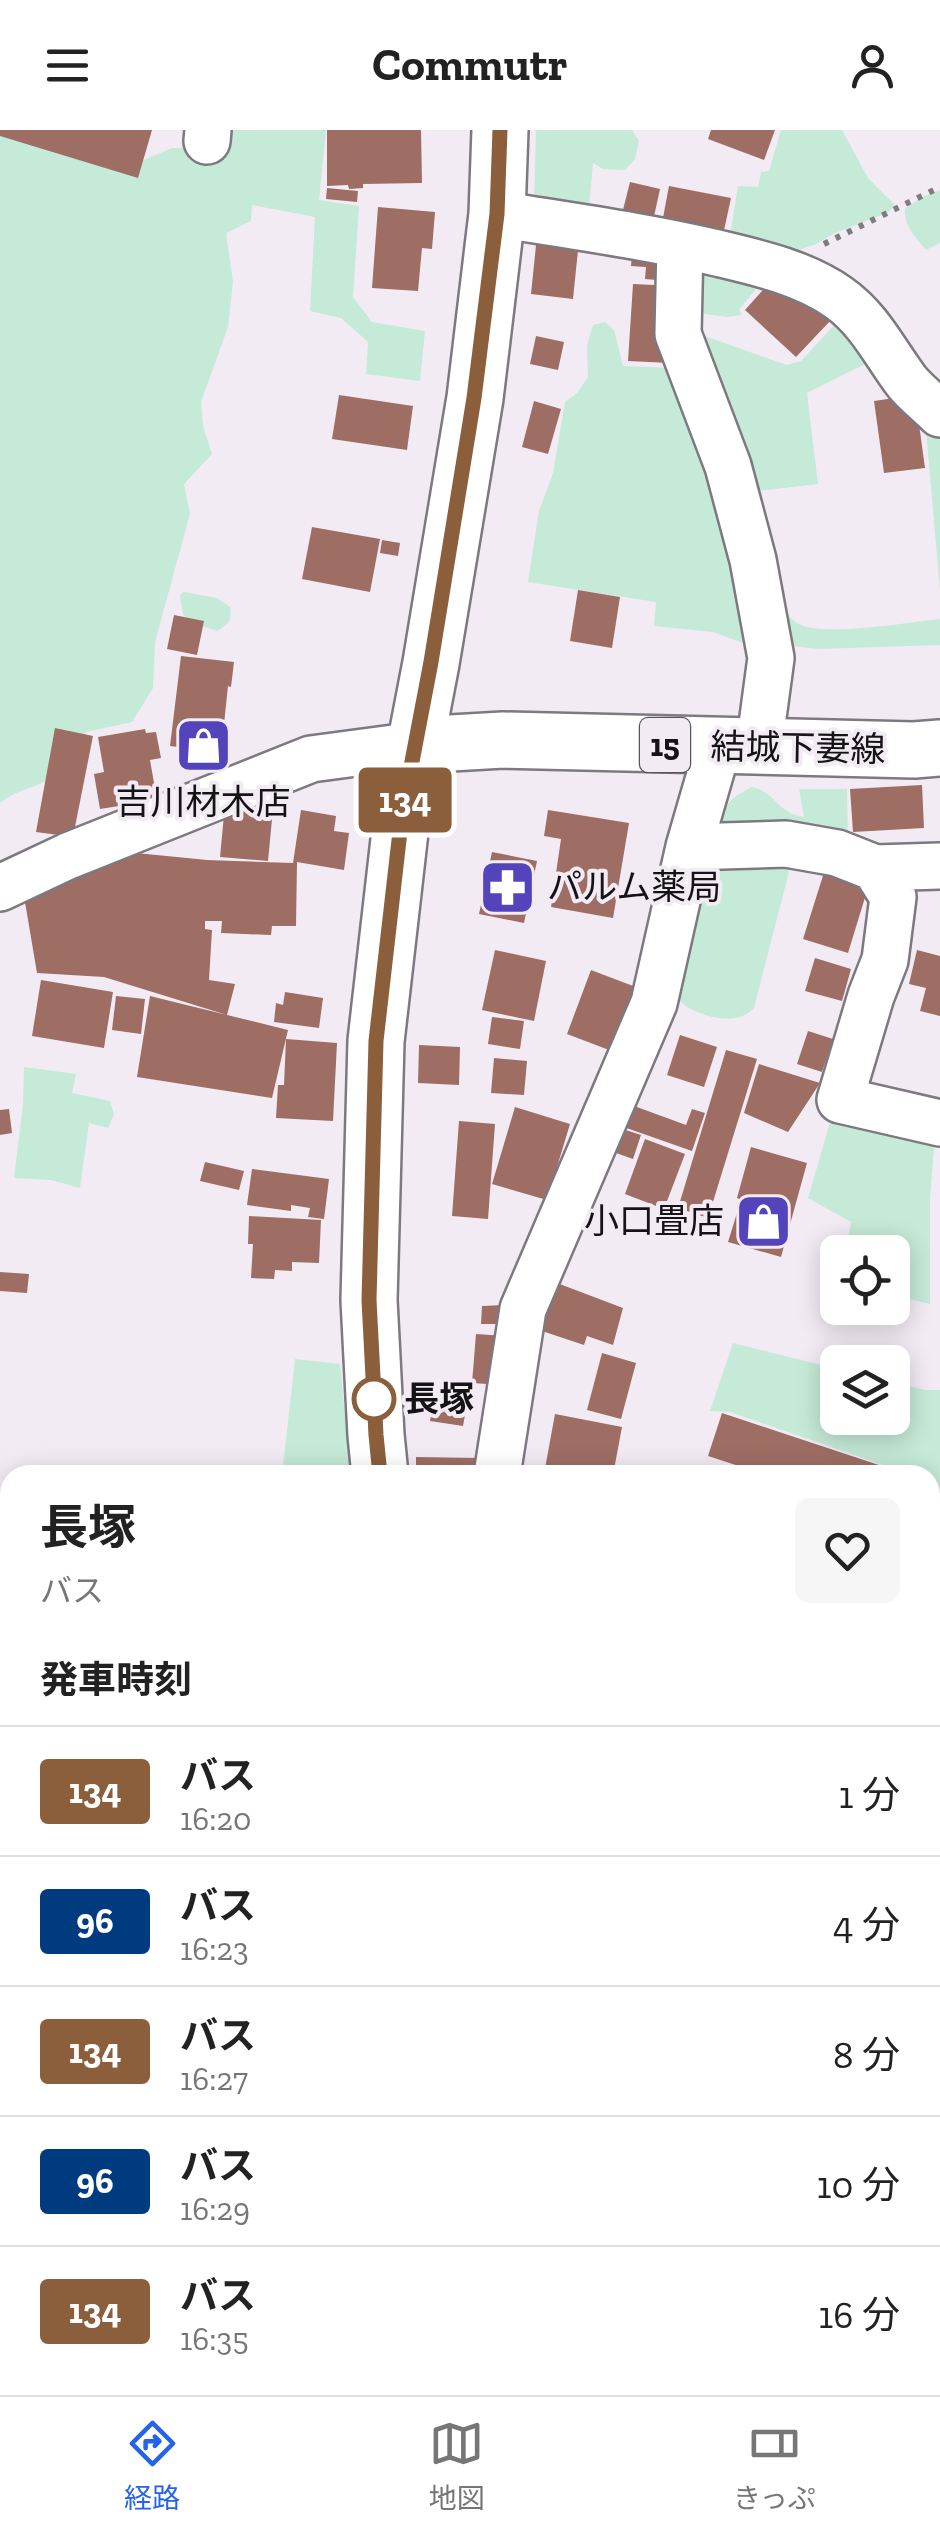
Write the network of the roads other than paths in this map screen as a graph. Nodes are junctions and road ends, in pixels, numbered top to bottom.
1 (500, 130) edge
2 (497, 214) junction
3 (680, 244) junction
4 (940, 414) edge
5 (416, 745) junction
6 (738, 747) junction
7 (940, 748) edge
8 (689, 847) junction
9 (940, 866) edge
10 (875, 868) junction
11 (0, 888) edge
12 (940, 1122) edge
13 (379, 1465) edge
14 (499, 1465) edge

1 - 2 main road
2 - 3 street
2 - 5 main road
3 - 4 street
3 - 6 street
5 - 6 main road, 結城下妻線 / 15
5 - 11 street
5 - 13 main road
6 - 7 main road, 結城下妻線 / 15
6 - 8 street
8 - 10 street
8 - 14 street
9 - 10 street
10 - 12 street

